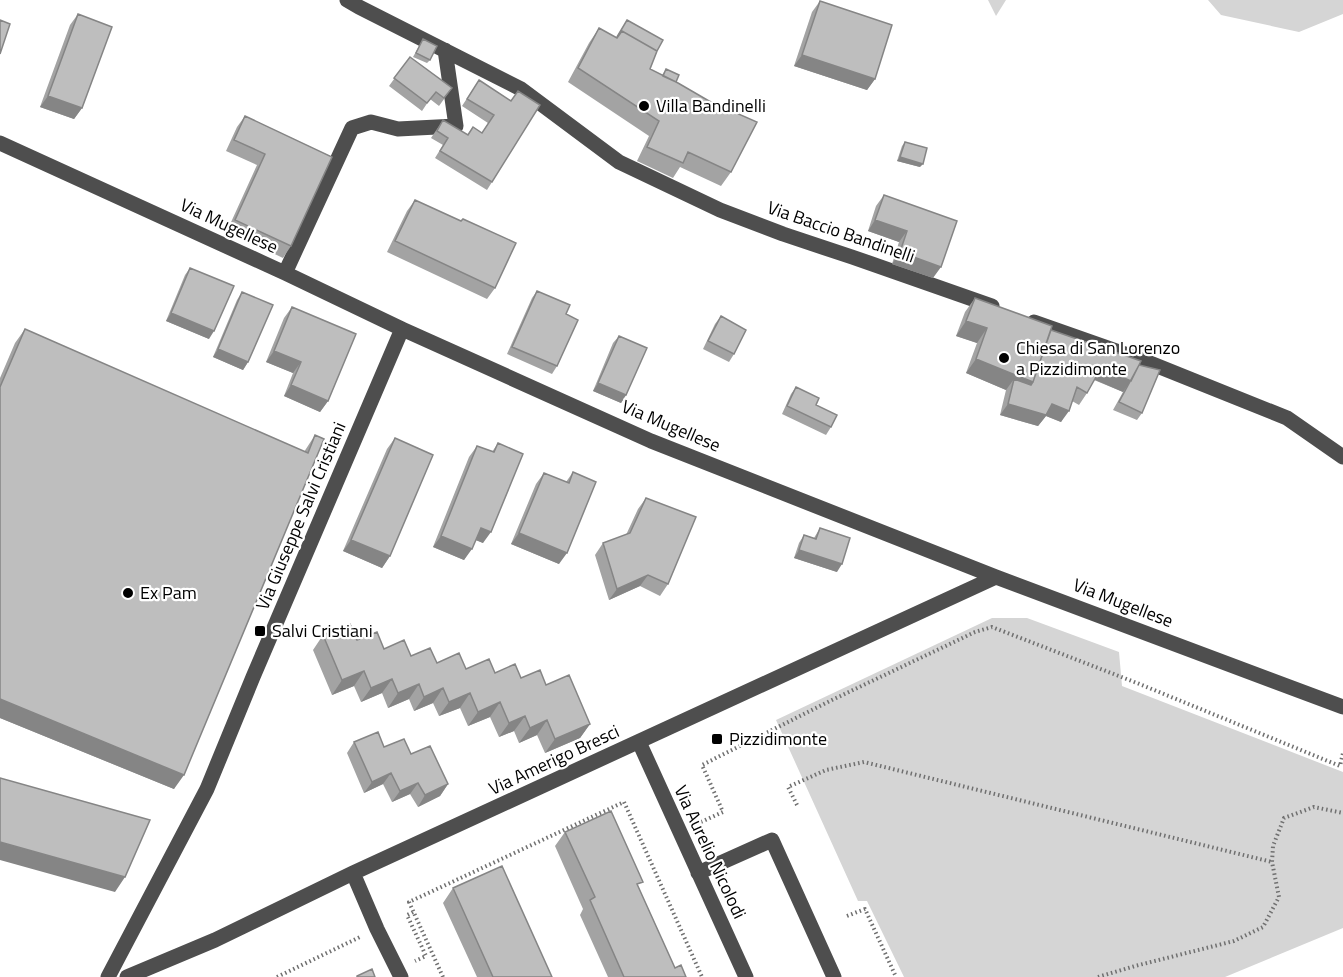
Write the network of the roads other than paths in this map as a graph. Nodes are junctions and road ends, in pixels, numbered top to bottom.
1 (347, 0) edge
2 (445, 51) junction
3 (0, 142) edge
4 (285, 273) junction
5 (1004, 311) edge
6 (1026, 319) edge
7 (402, 329) junction
8 (1343, 457) edge
9 (996, 577) junction
10 (1343, 707) edge
11 (639, 742) junction
12 (353, 873) junction
13 (698, 873) junction
14 (108, 977) edge
15 (127, 977) edge
16 (401, 977) edge
17 (746, 977) edge
18 (834, 977) edge

1 - 2 street, Via Baccio Bandinelli
2 - 4 street
2 - 5 street, Via Baccio Bandinelli
3 - 4 street, Via Mugellese
4 - 7 street, Via Mugellese
6 - 8 street
7 - 9 street, Via Mugellese
7 - 14 street, Via Giuseppe Salvi Cristiani
9 - 10 street, Via Mugellese
9 - 11 street, Via Amerigo Bresci
11 - 12 street, Via Amerigo Bresci
11 - 13 street, Via Aurelio Nicolodi
12 - 15 street, Via Amerigo Bresci
12 - 16 street
13 - 17 street, Via Aurelio Nicolodi
13 - 18 street

